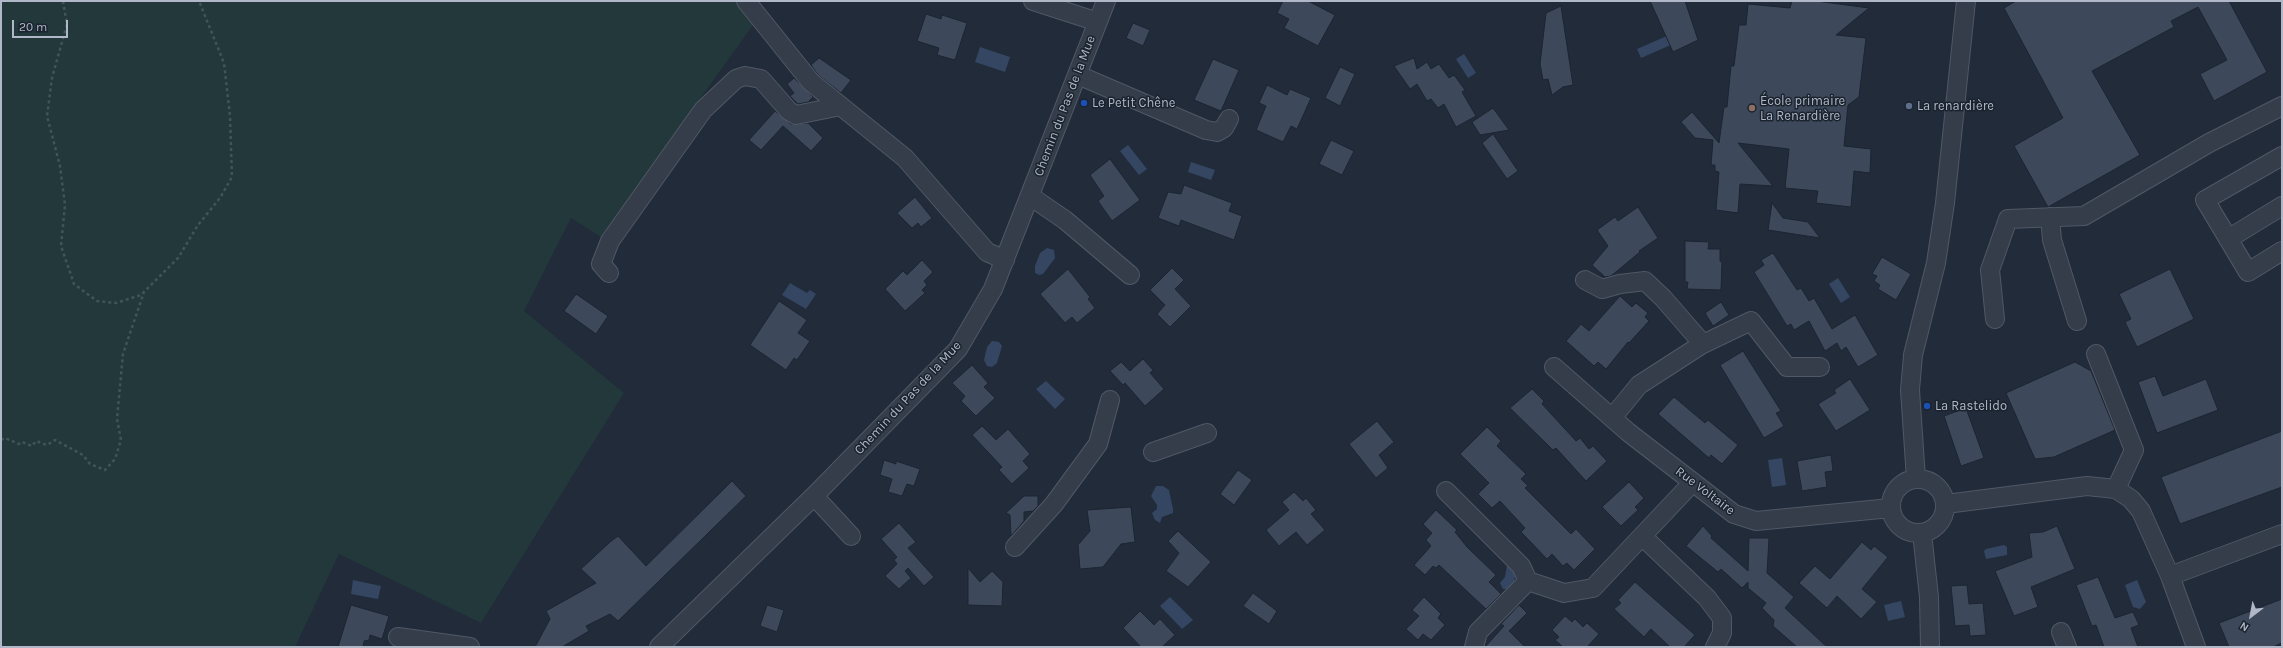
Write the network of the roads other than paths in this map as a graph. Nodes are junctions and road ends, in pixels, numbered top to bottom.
1 (746, 1) edge
2 (1033, 1) edge
3 (1106, 1) edge
4 (1966, 1) edge
5 (1098, 22) junction
6 (1078, 75) junction
7 (840, 106) junction
8 (2282, 106) edge
9 (1230, 120) dead end
10 (2282, 156) edge
11 (1030, 196) junction
12 (2282, 206) edge
13 (2050, 217) junction
14 (2228, 239) junction
15 (2282, 251) edge
16 (1005, 260) junction
17 (609, 273) dead end
18 (1130, 275) dead end
19 (1585, 280) dead end
20 (1995, 318) dead end
21 (2077, 320) dead end
22 (1703, 344) junction
23 (2096, 354) dead end
24 (1554, 367) dead end
25 (1820, 367) dead end
26 (1110, 400) dead end
27 (1612, 418) junction
28 (1207, 433) dead end
29 (1153, 452) dead end
30 (1916, 479) junction
31 (1693, 482) junction
32 (2116, 489) junction
33 (1446, 491) dead end
34 (814, 496) junction
35 (1946, 504) junction
36 (1891, 508) junction
37 (1922, 533) junction
38 (2282, 534) edge
39 (852, 536) dead end
40 (1643, 537) junction
41 (1015, 547) dead end
42 (2170, 576) junction
43 (1528, 581) junction
44 (398, 637) dead end
45 (470, 647) edge
46 (659, 647) edge
47 (1474, 647) edge
48 (1715, 647) edge
49 (1930, 647) edge
50 (2196, 647) edge

1 - 7 street
2 - 5 street
3 - 5 street, Chemin du Pas de la Mue
4 - 30 street
5 - 6 street, Chemin du Pas de la Mue
6 - 9 street
6 - 11 street, Chemin du Pas de la Mue
7 - 16 street
7 - 17 street
8 - 13 street
10 - 14 street
11 - 16 street, Chemin du Pas de la Mue
11 - 18 street
12 - 14 street
13 - 20 street
13 - 21 street
14 - 15 street
16 - 34 street, Chemin du Pas de la Mue
19 - 22 street
22 - 25 street
22 - 27 street
23 - 32 street
24 - 27 street, Rue Voltaire
26 - 41 street
27 - 31 street, Rue Voltaire
28 - 29 street
30 - 35 street
30 - 36 street
31 - 36 street, Rue Voltaire
31 - 40 street
32 - 35 street
32 - 42 street
33 - 43 street
34 - 39 street
34 - 46 street, Chemin du Pas de la Mue
35 - 37 street
36 - 37 street
37 - 49 street
38 - 42 street
40 - 43 street
40 - 48 street
42 - 50 street
43 - 47 street
44 - 45 street

